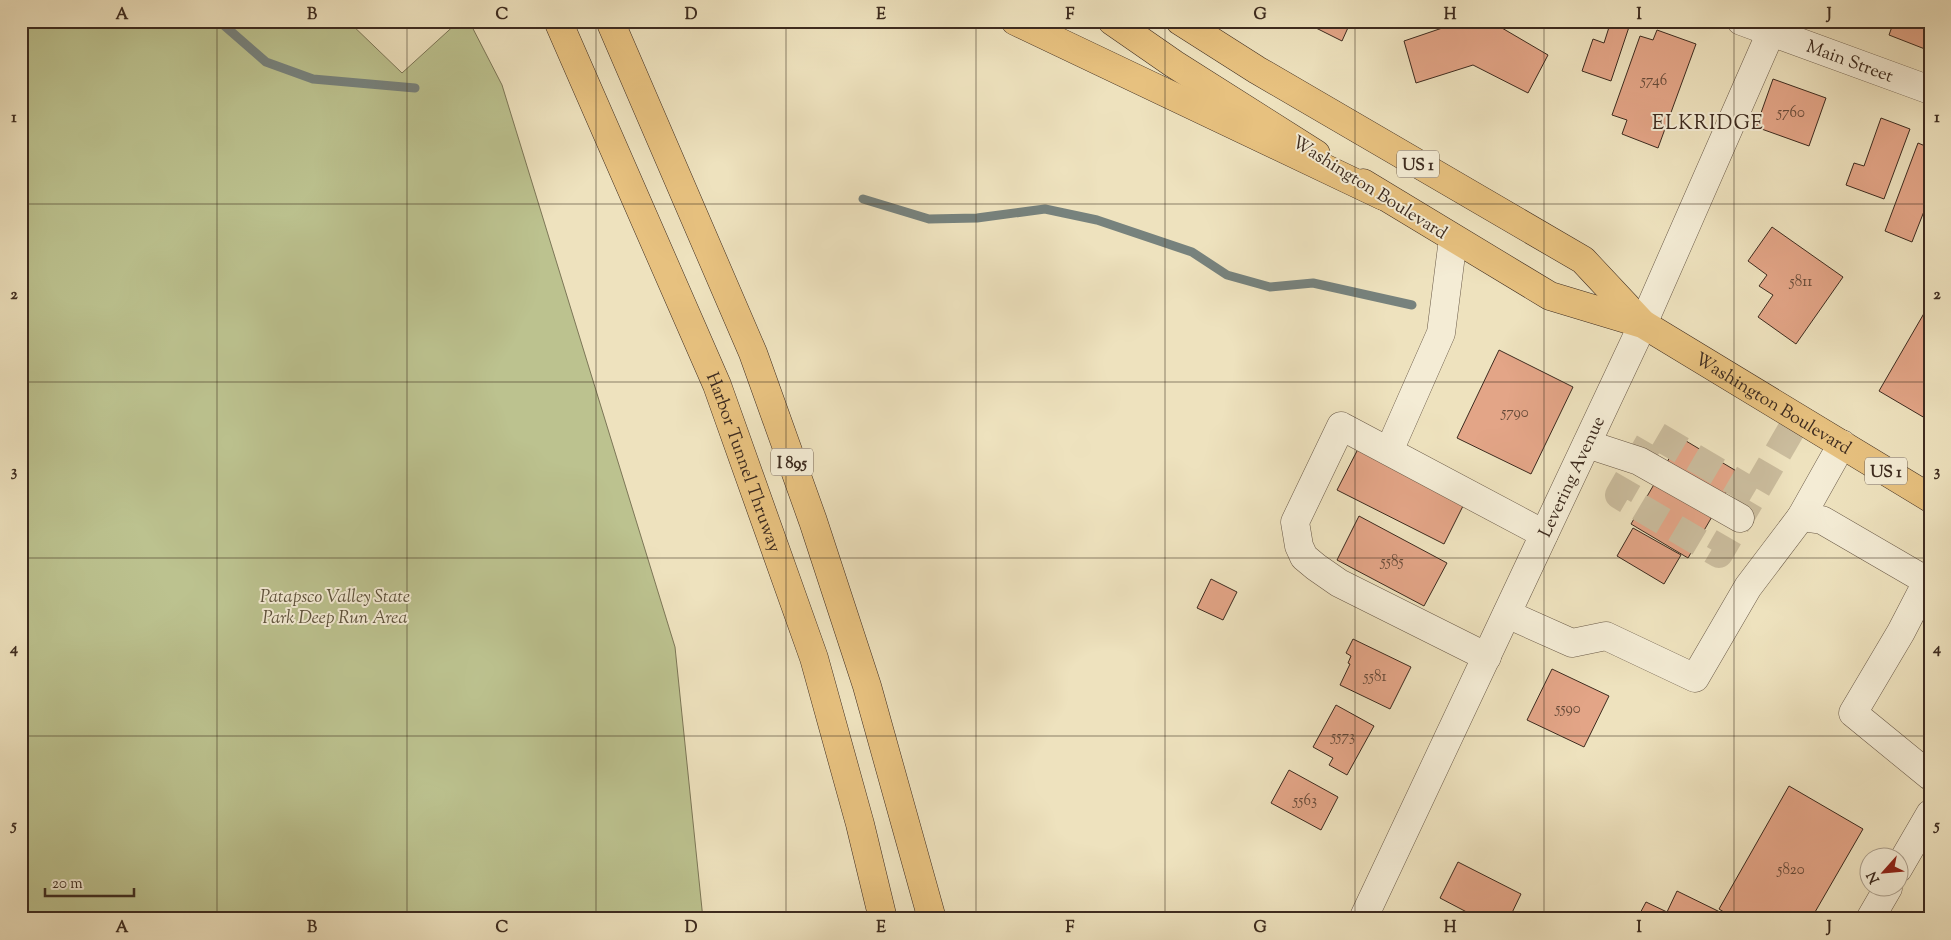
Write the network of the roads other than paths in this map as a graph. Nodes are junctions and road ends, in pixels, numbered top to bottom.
1 (558, 21) edge
2 (610, 21) edge
3 (1015, 21) edge
4 (1112, 21) edge
5 (1180, 21) edge
6 (1741, 21) edge
7 (1771, 32) junction
8 (1930, 90) edge
9 (1384, 196) junction
10 (1454, 238) junction
11 (1643, 324) junction
12 (1587, 444) junction
13 (1842, 444) junction
14 (1389, 451) junction
15 (1930, 498) edge
16 (1801, 517) junction
17 (1740, 518) dead end
18 (1544, 534) junction
19 (1928, 579) edge
20 (1507, 614) junction
21 (1487, 657) junction
22 (1930, 776) edge
23 (1930, 814) edge
24 (1908, 852) edge
25 (1882, 898) edge
26 (883, 919) edge
27 (932, 919) edge
28 (1363, 919) edge
29 (1870, 919) edge

1 - 26 main road, Harbor Tunnel Thruway / I 895
2 - 27 main road, I 895
3 - 9 main road
4 - 9 main road, Washington Boulevard / US 1
5 - 11 main road, Washington Boulevard / US 1
6 - 7 street, Main Street
7 - 8 street, Main Street
7 - 11 street, Levering Avenue
9 - 10 main road, Washington Boulevard / US 1
10 - 11 main road, Washington Boulevard / US 1
10 - 14 street
11 - 12 street, Levering Avenue
11 - 13 main road, Washington Boulevard / US 1
12 - 17 street
12 - 18 street, Levering Avenue
13 - 15 main road, Washington Boulevard / US 1
13 - 16 street
14 - 18 street
14 - 21 street
16 - 19 street
16 - 20 street
18 - 20 street, Levering Avenue
19 - 22 street
20 - 21 street, Levering Avenue
21 - 28 street, Levering Avenue
23 - 24 street
25 - 29 street

